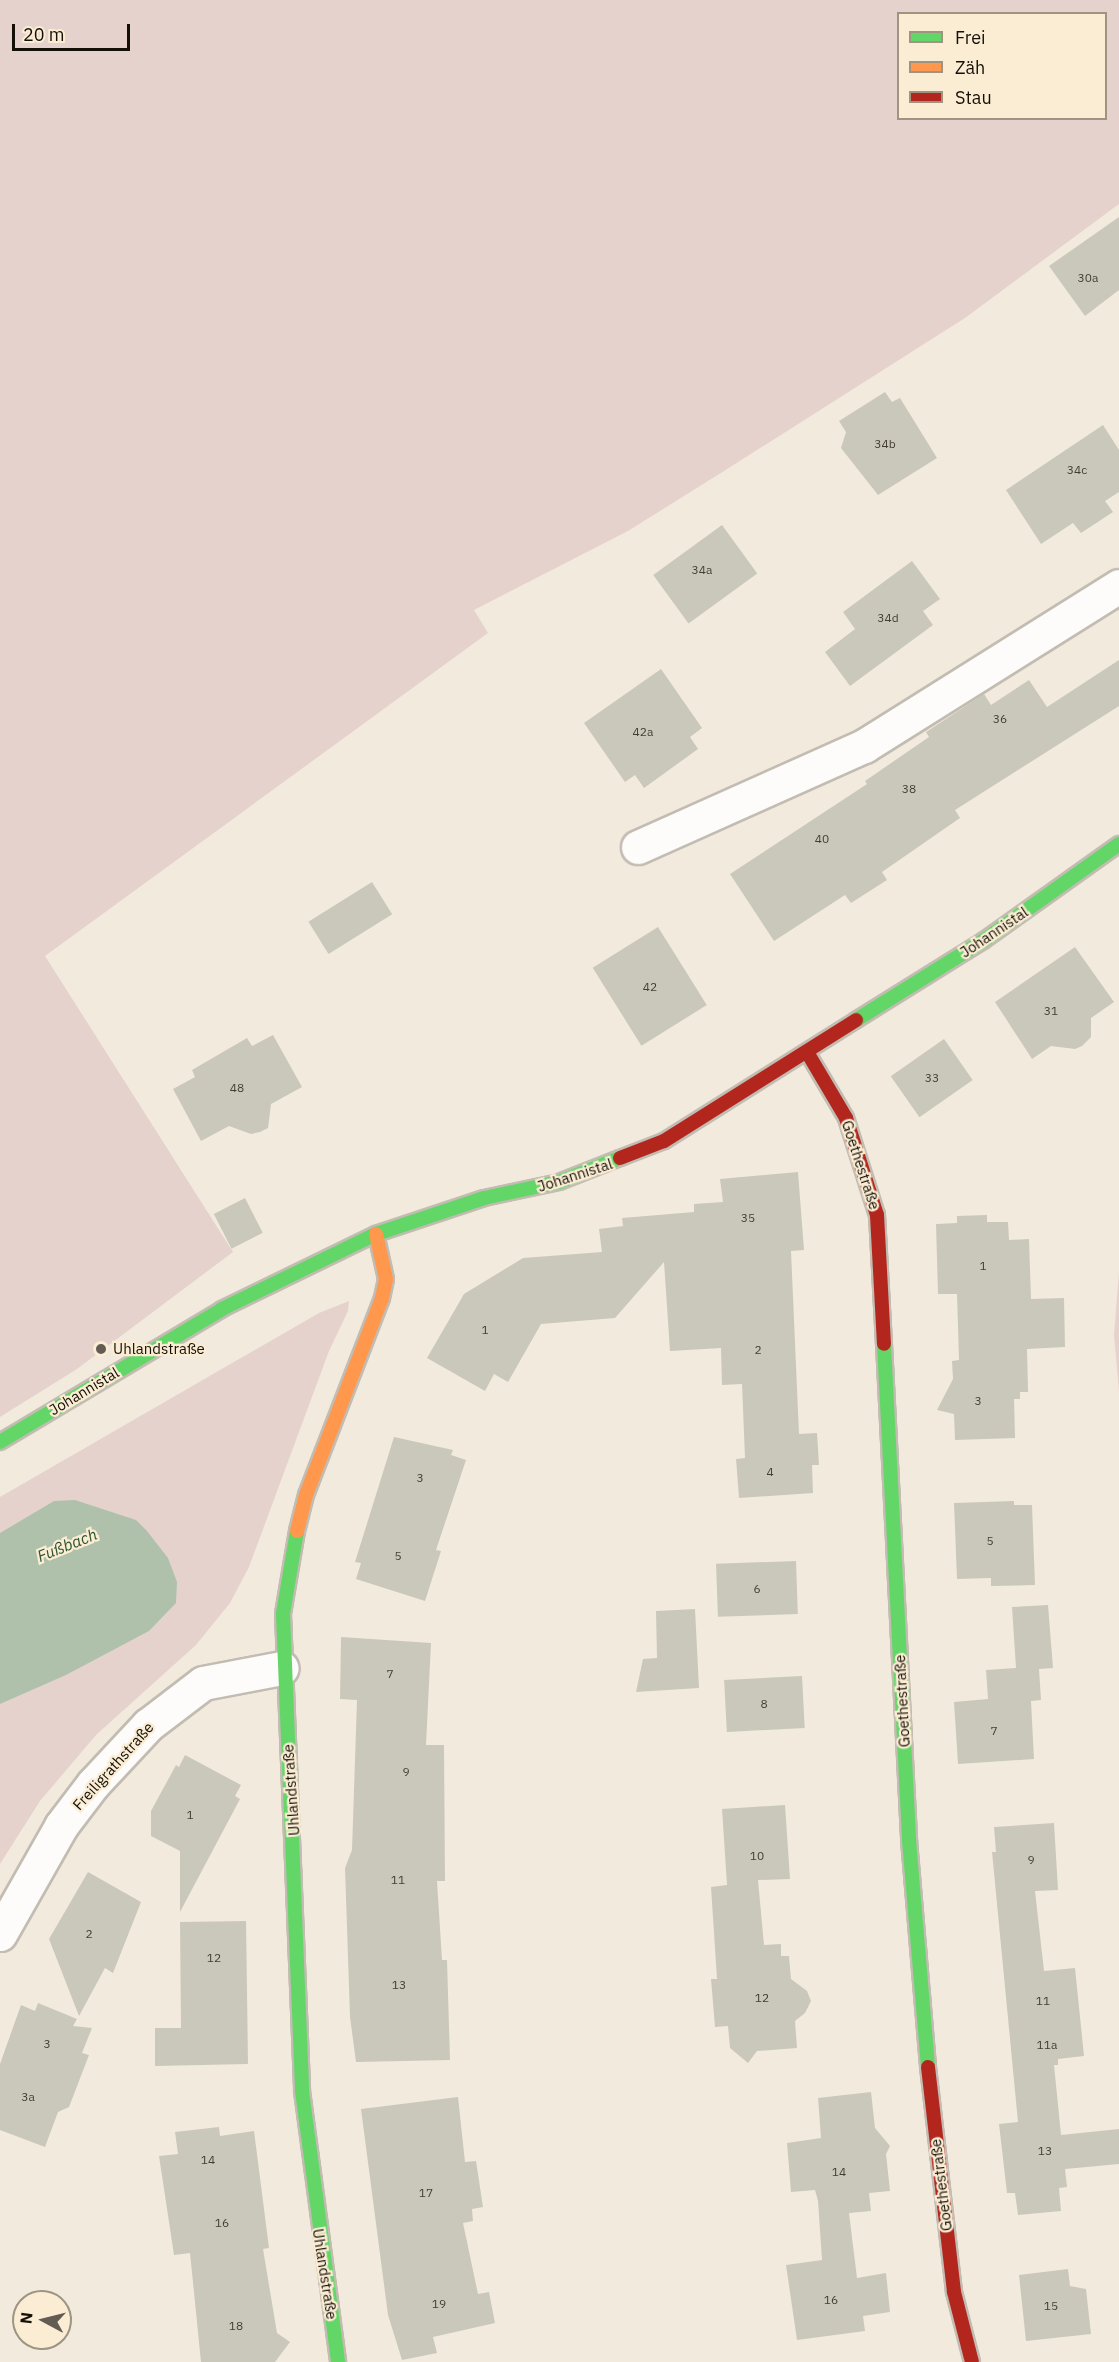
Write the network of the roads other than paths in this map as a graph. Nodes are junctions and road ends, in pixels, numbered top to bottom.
1 (1119, 586) edge
2 (1119, 844) edge
3 (638, 847) dead end
4 (807, 1052) junction
5 (376, 1234) junction
6 (0, 1442) edge
7 (282, 1668) junction
8 (0, 1934) edge
9 (338, 2362) edge
10 (972, 2362) edge

1 - 3 street
2 - 4 street, Johannistal
4 - 5 street, Johannistal
4 - 10 street, Goethestraße
5 - 6 street, Johannistal
5 - 7 street, Uhlandstraße
7 - 8 street, Freiligrathstraße
7 - 9 street, Uhlandstraße

